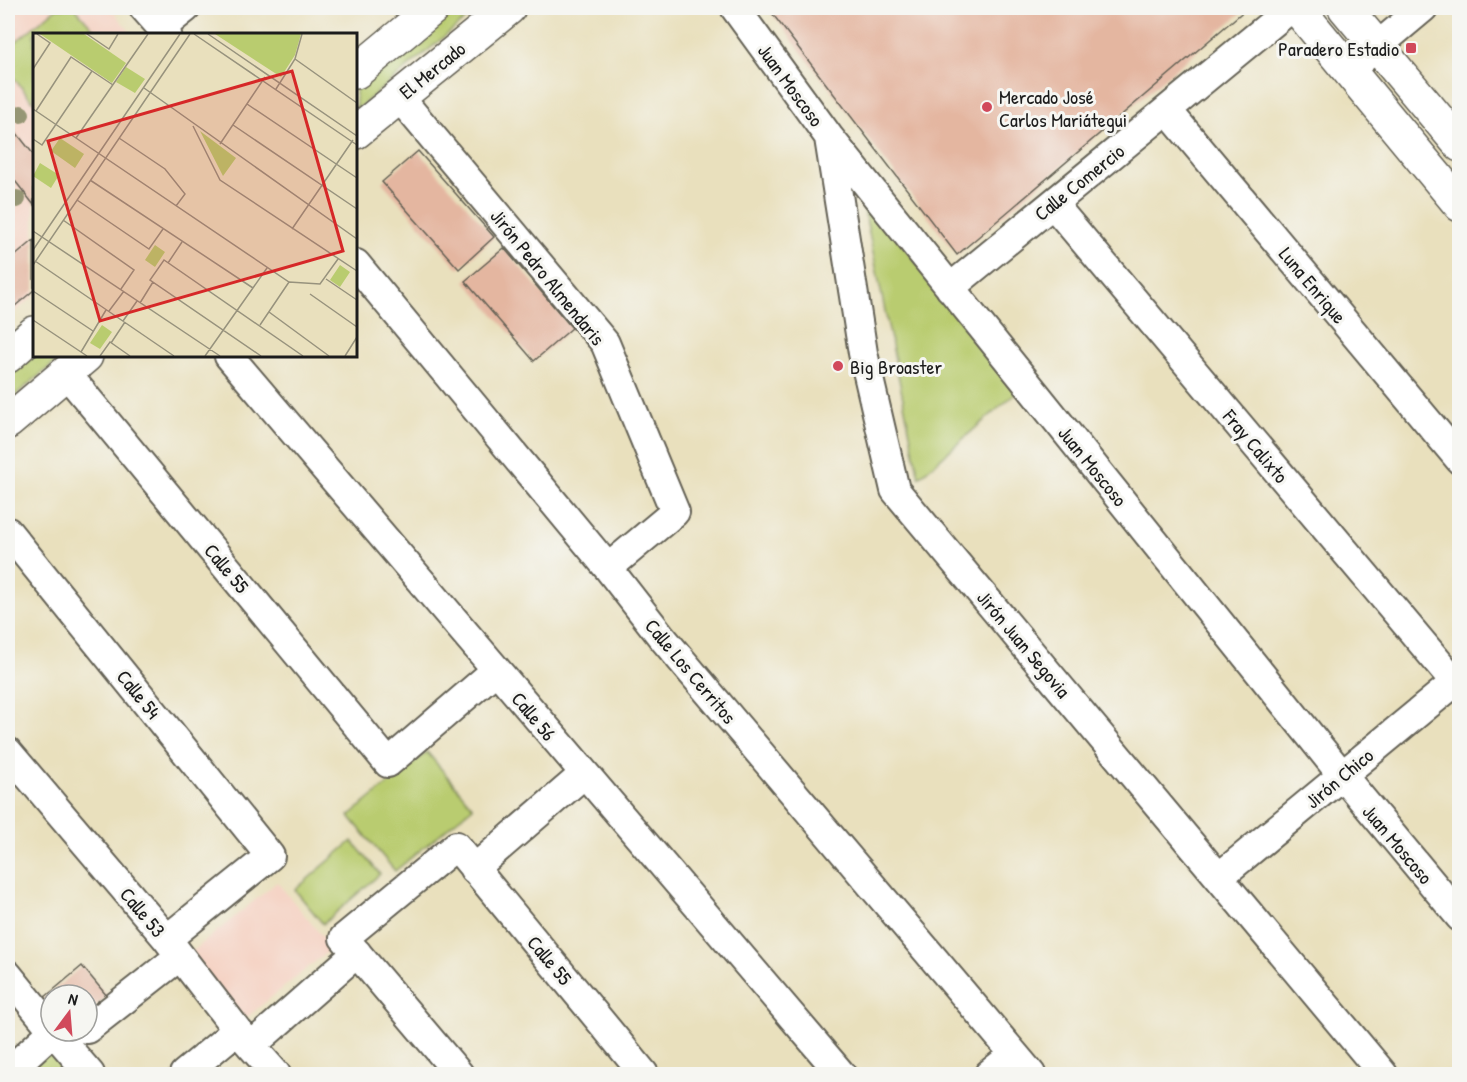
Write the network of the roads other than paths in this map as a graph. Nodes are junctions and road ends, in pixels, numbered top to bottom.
1 (186, 8) edge
2 (433, 8) edge
3 (509, 8) edge
4 (735, 8) edge
5 (1291, 8) edge
6 (1297, 8) edge
7 (1345, 8) edge
8 (1423, 8) edge
9 (157, 23) edge
10 (1377, 47) junction
11 (1349, 70) junction
12 (357, 71) edge
13 (399, 97) junction
14 (1167, 110) junction
15 (357, 131) edge
16 (829, 137) junction
17 (1460, 145) edge
18 (1053, 204) junction
19 (1460, 205) edge
20 (357, 265) edge
21 (950, 288) junction
22 (33, 334) edge
23 (8, 356) edge
24 (230, 357) edge
25 (76, 364) edge
26 (8, 422) edge
27 (1460, 460) edge
28 (8, 532) edge
29 (608, 568) junction
30 (496, 670) junction
31 (1458, 683) edge
32 (8, 752) edge
33 (584, 774) junction
34 (1342, 776) junction
35 (474, 869) junction
36 (1220, 877) junction
37 (1460, 917) edge
38 (350, 946) junction
39 (173, 947) junction
40 (8, 975) edge
41 (39, 1006) edge
42 (99, 1006) edge
43 (244, 1038) junction
44 (51, 1043) edge
45 (72, 1043) edge
46 (1022, 1064) edge
47 (8, 1072) edge
48 (90, 1074) edge
49 (184, 1074) edge
50 (276, 1074) edge
51 (459, 1074) edge
52 (644, 1074) edge
53 (841, 1074) edge
54 (989, 1074) edge
55 (1383, 1074) edge

1 - 9 street
2 - 12 main road
3 - 13 main road, El Mercado
4 - 16 street, Juan Moscoso
5 - 14 street, Calle Comercio
6 - 11 main road
7 - 10 main road
8 - 10 street
10 - 11 street
10 - 17 main road
11 - 19 main road
13 - 15 main road, El Mercado
13 - 29 street, Jirón Pedro Almendaris
14 - 18 street, Calle Comercio
14 - 27 street, Luna Enrique
16 - 21 street, Juan Moscoso
16 - 36 street, Jirón Juan Segovia
18 - 21 street, Calle Comercio
18 - 31 street, Fray Calixto
20 - 29 street, Calle Los Cerritos
21 - 34 street, Juan Moscoso
22 - 23 main road
24 - 30 street, Calle 56
25 - 26 main road
25 - 30 street, Calle 55
28 - 39 street, Calle 54
29 - 46 street, Calle Los Cerritos
30 - 33 street, Calle 56
31 - 34 street, Jirón Chico
32 - 39 street, Calle 53
33 - 35 street
33 - 53 street, Calle 56
34 - 36 street, Jirón Chico
34 - 37 street, Juan Moscoso
35 - 38 street, Calle 55
35 - 52 street, Calle 55
36 - 55 street, Jirón Juan Segovia
38 - 43 street
38 - 51 street
39 - 42 street
39 - 43 street, Calle 53
40 - 41 street
43 - 49 street
43 - 50 street, Calle 53
44 - 47 street
45 - 48 street
46 - 54 street

